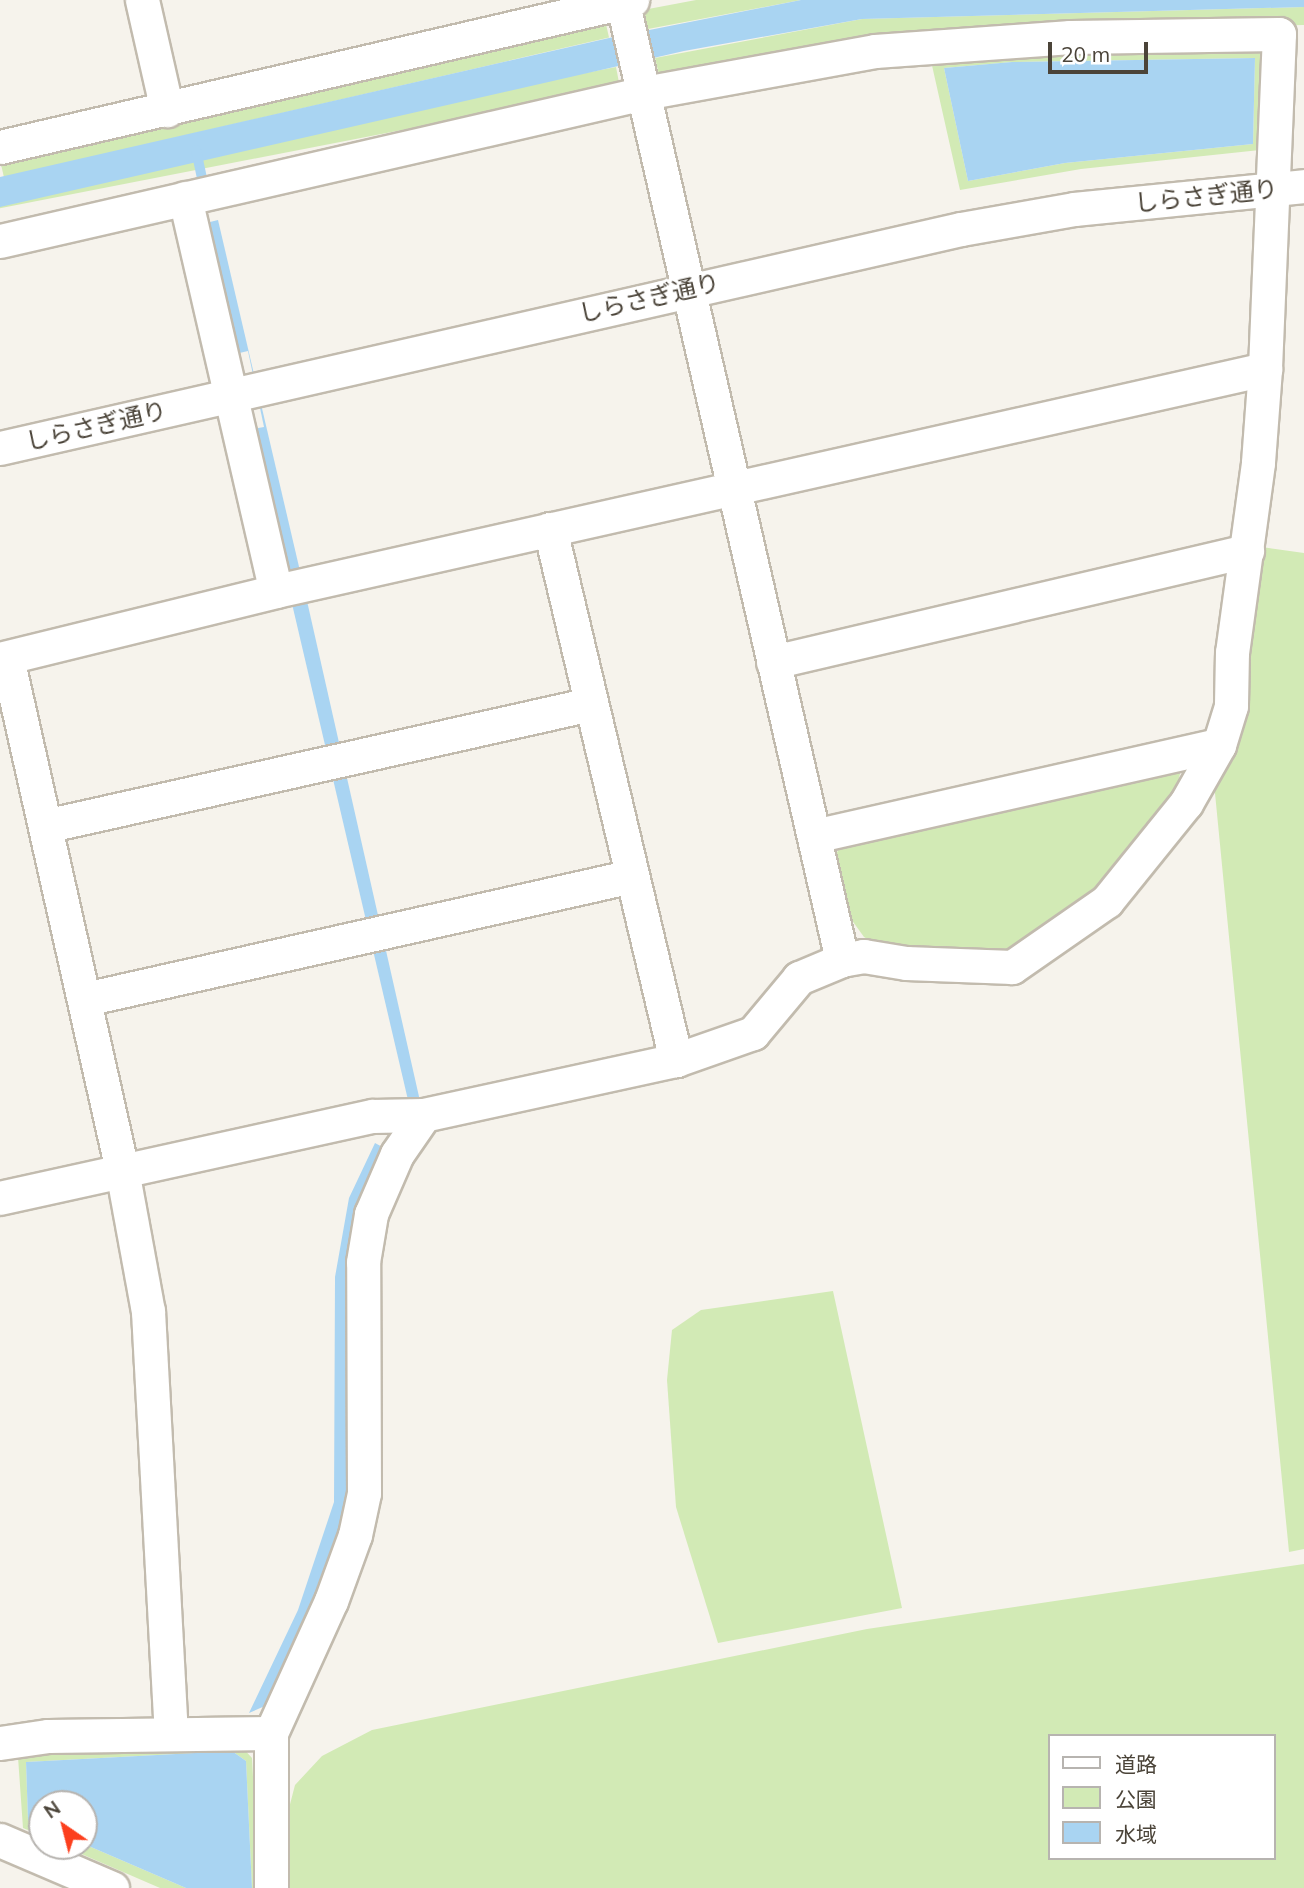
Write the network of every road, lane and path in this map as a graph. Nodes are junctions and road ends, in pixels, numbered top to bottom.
1 (142, 0) edge
2 (625, 0) edge
3 (644, 93) junction
4 (167, 110) junction
5 (0, 146) edge
6 (1288, 188) edge
7 (185, 198) junction
8 (0, 241) edge
9 (690, 288) junction
10 (1265, 369) junction
11 (230, 395) junction
12 (0, 448) edge
13 (735, 488) junction
14 (550, 529) junction
15 (1247, 551) junction
16 (276, 591) junction
17 (4, 659) edge
18 (773, 662) junction
19 (591, 704) junction
20 (1219, 745) junction
21 (45, 826) junction
22 (814, 836) junction
23 (632, 876) junction
24 (842, 960) junction
25 (85, 999) junction
26 (676, 1060) junction
27 (424, 1115) junction
28 (122, 1170) junction
29 (0, 1198) edge
30 (171, 1733) junction
31 (271, 1733) junction
32 (0, 1743) edge
33 (0, 1840) edge
34 (112, 1888) edge
35 (271, 1888) edge

1 - 4 street
2 - 3 street
2 - 4 street
3 - 6 street
3 - 7 street
3 - 9 street
4 - 5 street
6 - 9 street, しらさぎ通り
6 - 10 street
7 - 8 street
7 - 11 street
9 - 11 street, しらさぎ通り
9 - 13 street
10 - 13 street
10 - 15 street
11 - 12 street, しらさぎ通り
11 - 16 street
13 - 14 street
13 - 18 street
14 - 16 street
14 - 19 street
15 - 18 street
15 - 20 street
16 - 17 street
17 - 21 street
18 - 22 street
19 - 21 street
19 - 23 street
20 - 22 street
20 - 24 street
21 - 25 street
22 - 24 street
23 - 25 street
23 - 26 street
24 - 26 street
25 - 28 street
26 - 27 street
27 - 28 street
27 - 31 street
28 - 29 street
28 - 30 street
30 - 31 street
30 - 32 street
31 - 35 street
33 - 34 street

